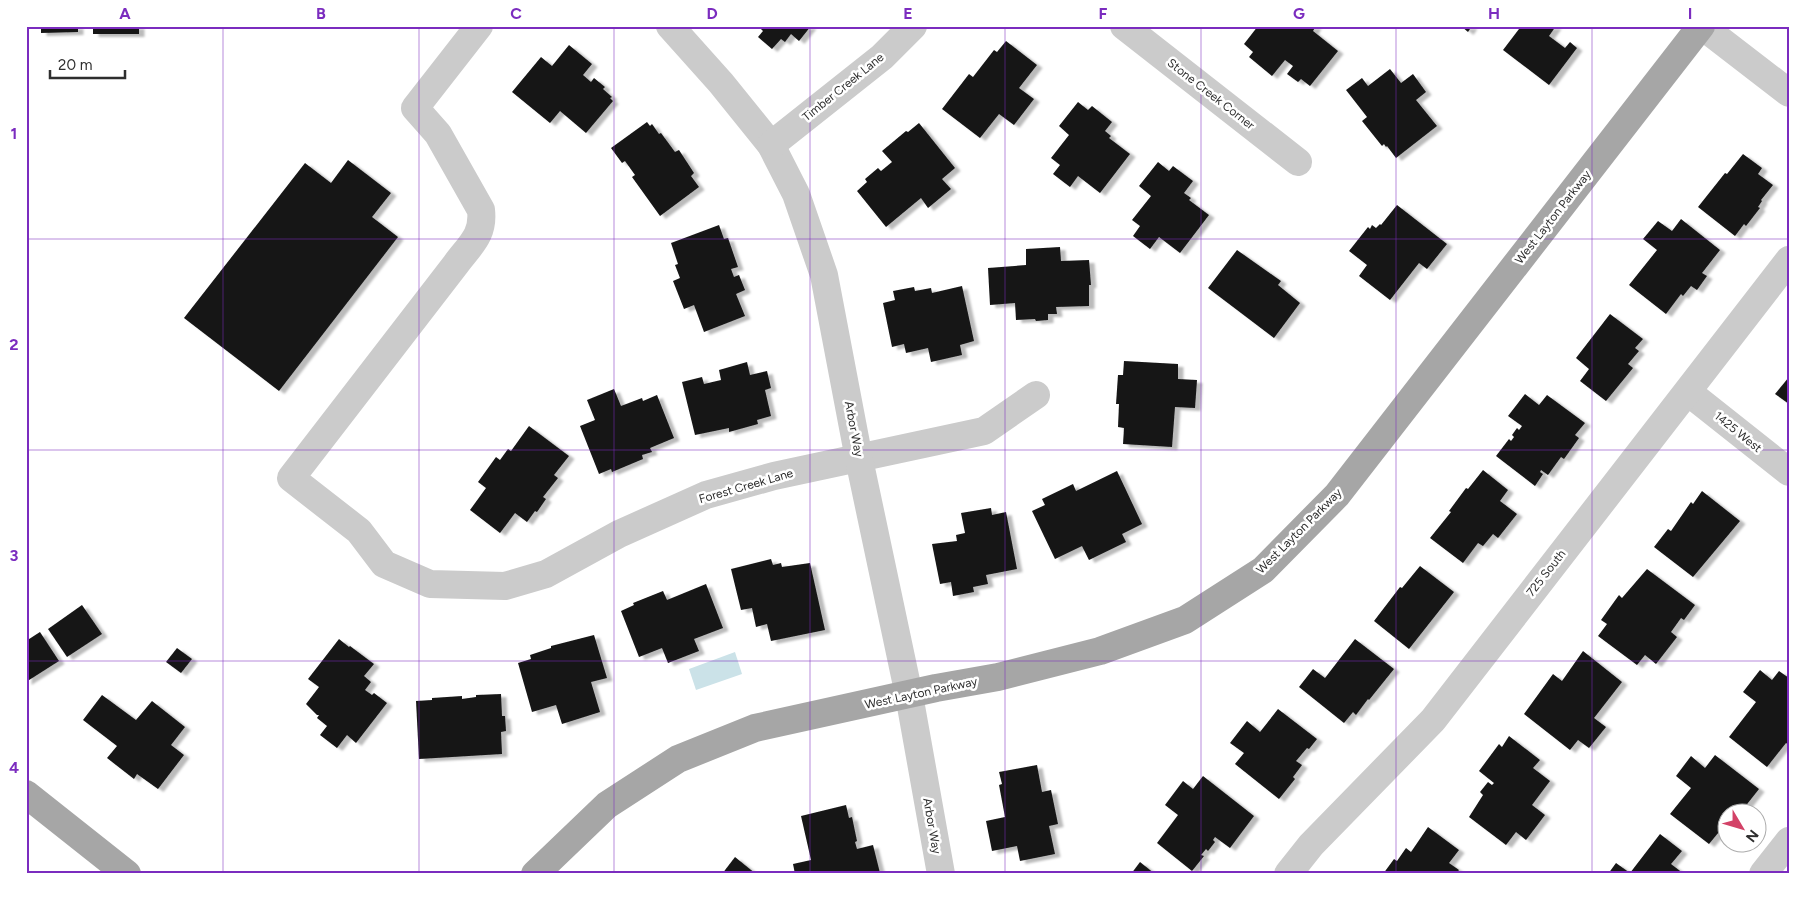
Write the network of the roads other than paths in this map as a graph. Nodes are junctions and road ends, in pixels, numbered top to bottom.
1 (478, 26) edge
2 (670, 26) edge
3 (913, 26) edge
4 (1124, 26) edge
5 (1702, 26) edge
6 (1789, 93) edge
7 (771, 145) junction
8 (1298, 162) dead end
9 (1789, 260) edge
10 (1688, 392) junction
11 (1036, 395) dead end
12 (860, 459) junction
13 (1789, 472) edge
14 (909, 695) junction
15 (26, 794) edge
16 (1789, 841) edge
17 (126, 874) edge
18 (535, 874) edge
19 (941, 874) edge
20 (1288, 874) edge
21 (1763, 874) edge

1 - 12 street, Forest Creek Lane
2 - 7 street, Arbor Way
3 - 7 street, Timber Creek Lane
4 - 8 street, Stone Creek Corner
5 - 6 street
5 - 14 main road, West Layton Parkway
7 - 12 street, Arbor Way
9 - 10 street, 725 South
10 - 13 street, 1425 West
10 - 20 street, 725 South
11 - 12 street, Forest Creek Lane
12 - 14 street, Arbor Way
14 - 18 main road, West Layton Parkway
14 - 19 street, Arbor Way
15 - 17 main road
16 - 21 street

